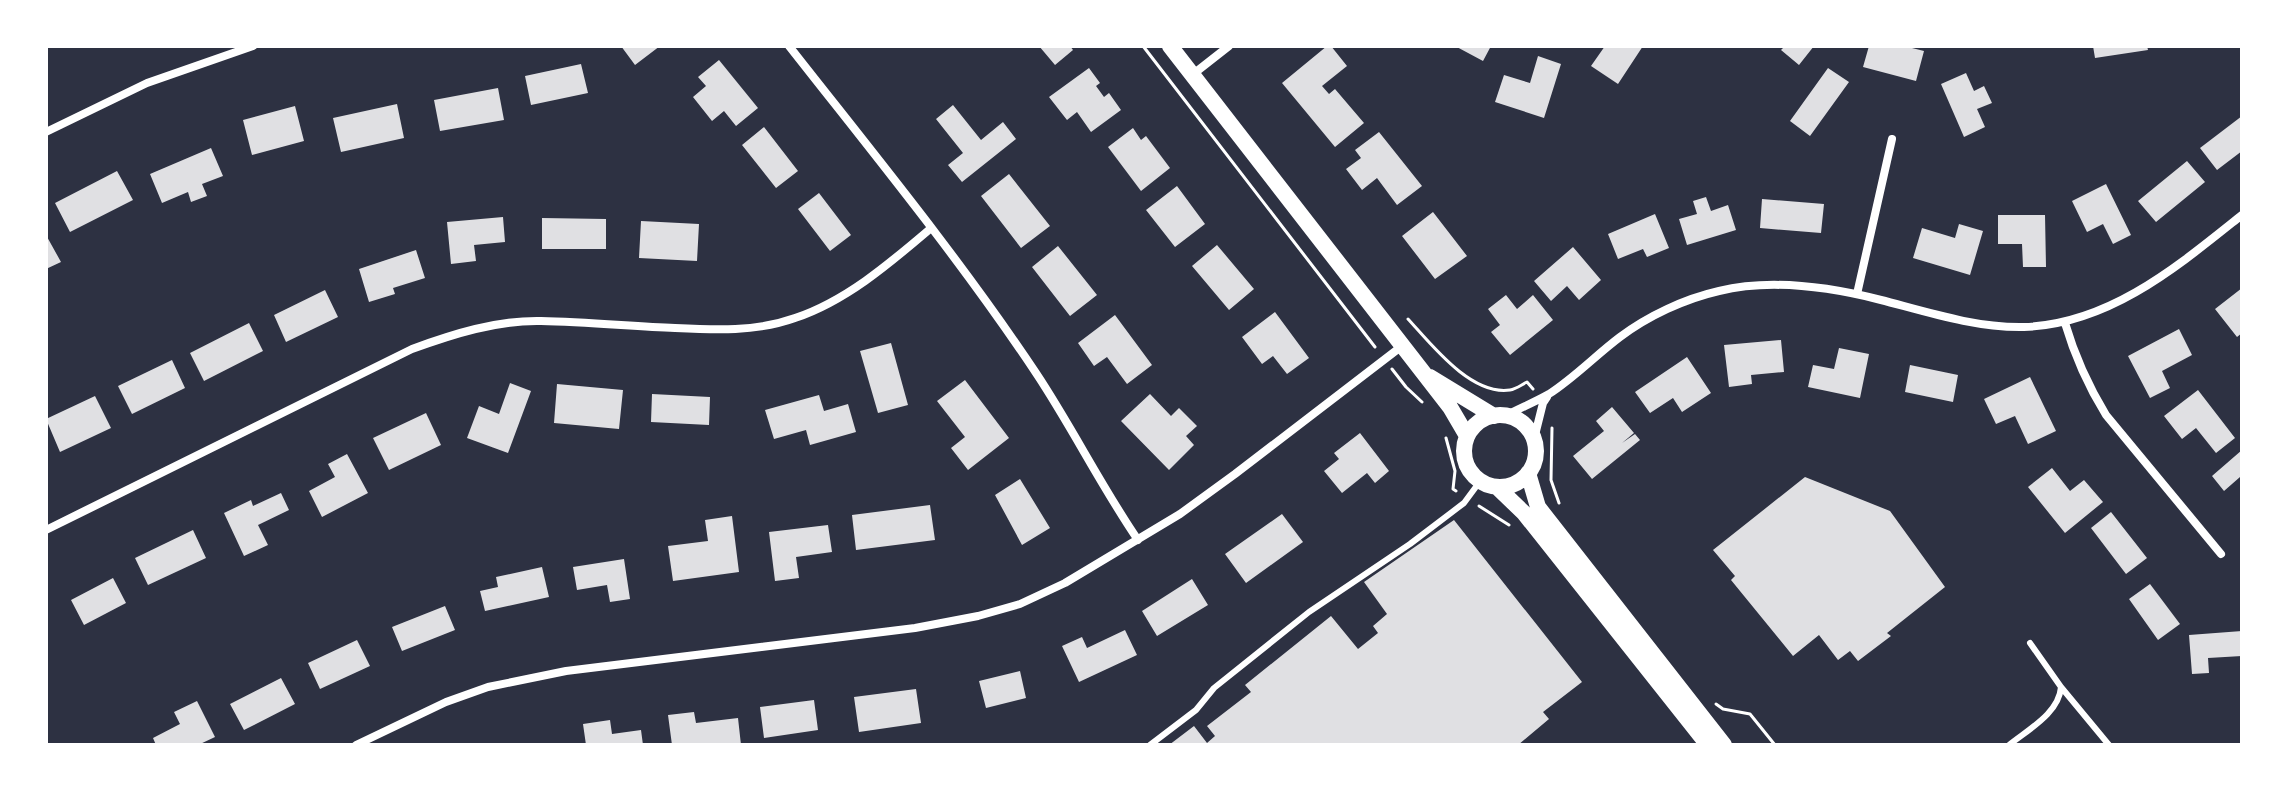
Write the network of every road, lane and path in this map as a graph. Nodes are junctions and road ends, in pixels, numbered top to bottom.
1 (253, 46) edge
2 (789, 46) edge
3 (1143, 46) edge
4 (1170, 46) edge
5 (1229, 46) edge
6 (1192, 75) junction
7 (46, 132) edge
8 (1892, 139) dead end
9 (2242, 215) edge
10 (930, 229) junction
11 (1857, 294) junction
12 (1408, 319) dead end
13 (2065, 323) junction
14 (1371, 341) dead end
15 (1402, 346) junction
16 (1421, 372) junction
17 (1399, 378) dead end
18 (1530, 387) dead end
19 (1550, 393) junction
20 (1424, 404) dead end
21 (1500, 416) junction
22 (1555, 417) dead end
23 (1467, 436) junction
24 (1446, 437) dead end
25 (1534, 439) junction
26 (1528, 473) junction
27 (1481, 480) junction
28 (1497, 487) junction
29 (1454, 490) dead end
30 (1557, 500) dead end
31 (1481, 507) dead end
32 (1509, 525) dead end
33 (46, 530) edge
34 (1138, 540) junction
35 (2221, 554) dead end
36 (2030, 643) dead end
37 (2061, 687) junction
38 (1750, 714) dead end
39 (356, 745) edge
40 (1150, 745) edge
41 (1708, 745) edge
42 (1724, 745) edge
43 (1775, 745) edge
44 (2009, 745) edge
45 (2109, 745) edge

1 - 7 street
2 - 10 street
3 - 14 path
4 - 6 main road
5 - 6 street
6 - 15 main road
8 - 11 street
9 - 13 street
10 - 33 street
10 - 34 street
11 - 13 street
11 - 19 street
12 - 18 path
13 - 35 street
15 - 16 main road
15 - 34 street
16 - 21 main road
16 - 23 main road
17 - 20 path
19 - 21 street
19 - 25 street
21 - 23 main road
21 - 25 main road
22 - 30 path
23 - 27 main road
24 - 29 path
25 - 26 main road
26 - 28 main road
26 - 42 main road
27 - 28 main road
27 - 40 lane
28 - 41 main road
31 - 32 path
34 - 39 street
36 - 37 lane
37 - 44 lane
37 - 45 lane
38 - 43 path

